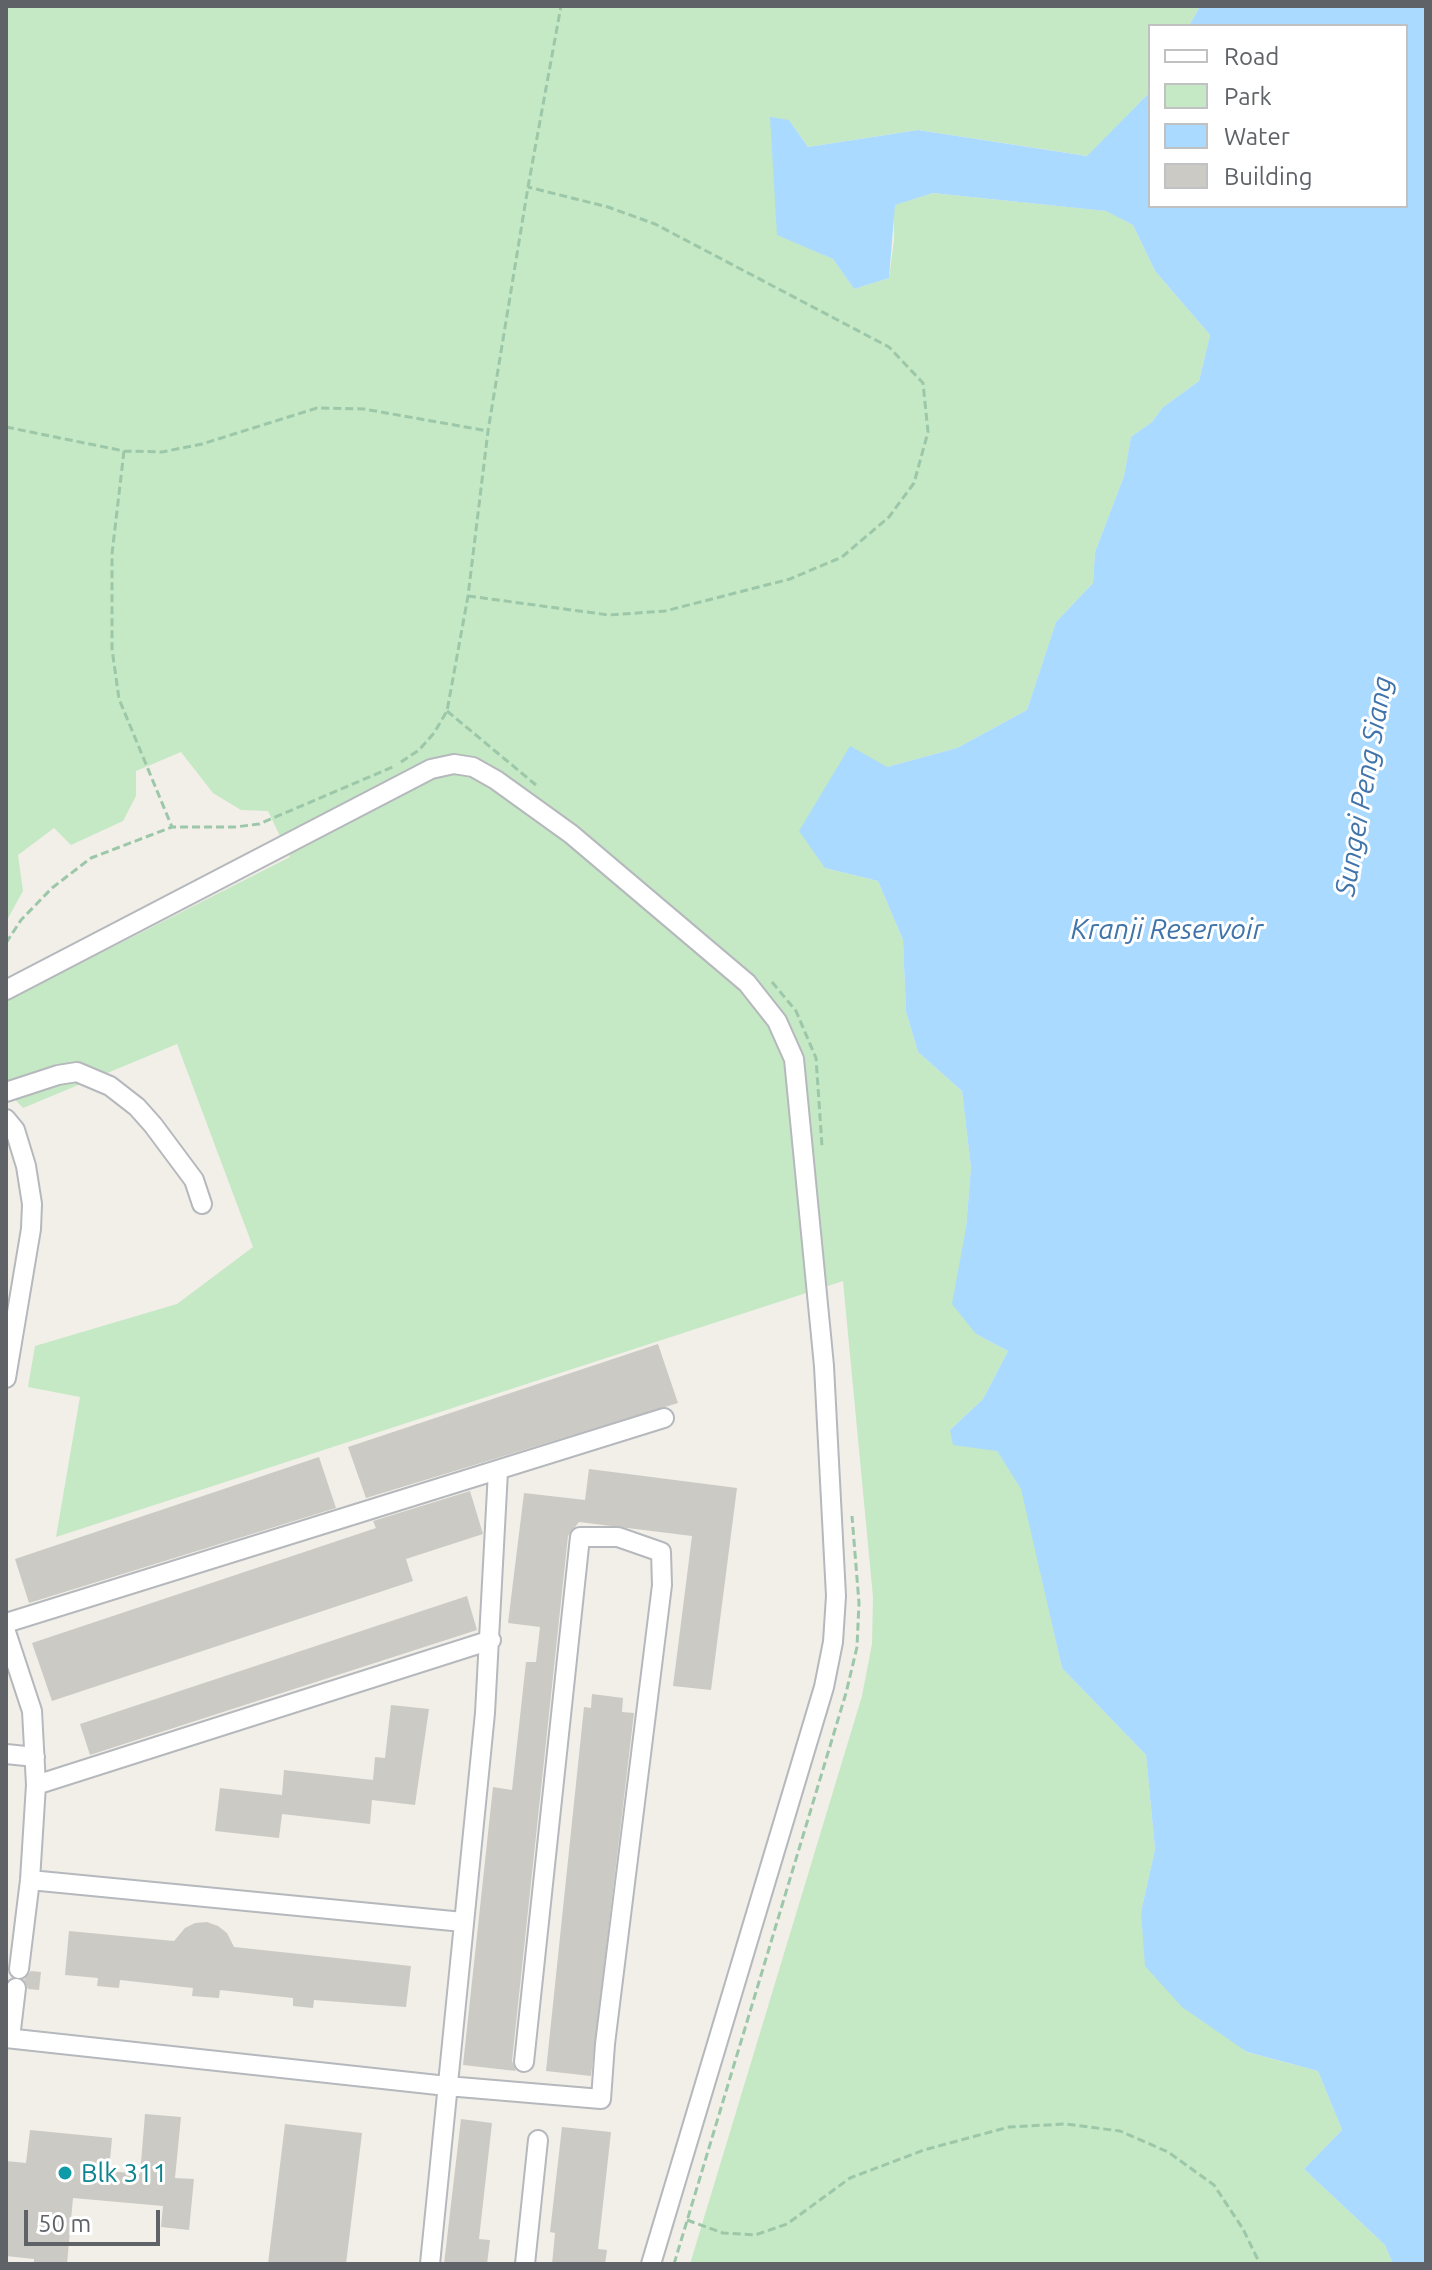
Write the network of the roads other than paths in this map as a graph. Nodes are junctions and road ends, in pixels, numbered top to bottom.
1 (6, 990) edge
2 (6, 1092) edge
3 (6, 1119) edge
4 (202, 1204) dead end
5 (6, 1378) edge
6 (664, 1418) dead end
7 (498, 1471) junction
8 (6, 1623) edge
9 (6, 1632) edge
10 (491, 1640) junction
11 (6, 1754) edge
12 (35, 1757) junction
13 (36, 1785) junction
14 (30, 1880) junction
15 (463, 1922) junction
16 (8, 2038) edge
17 (524, 2062) dead end
18 (447, 2086) junction
19 (538, 2140) dead end
20 (430, 2264) edge
21 (525, 2264) edge
22 (651, 2264) edge

1 - 22 street
2 - 4 street
3 - 5 street
6 - 7 street
7 - 8 street
7 - 10 street
9 - 12 street
10 - 13 street
10 - 15 street
11 - 12 street
12 - 13 street
13 - 14 street
14 - 15 street
14 - 16 street
15 - 18 street
16 - 18 street
17 - 18 street
18 - 20 street
19 - 21 street

